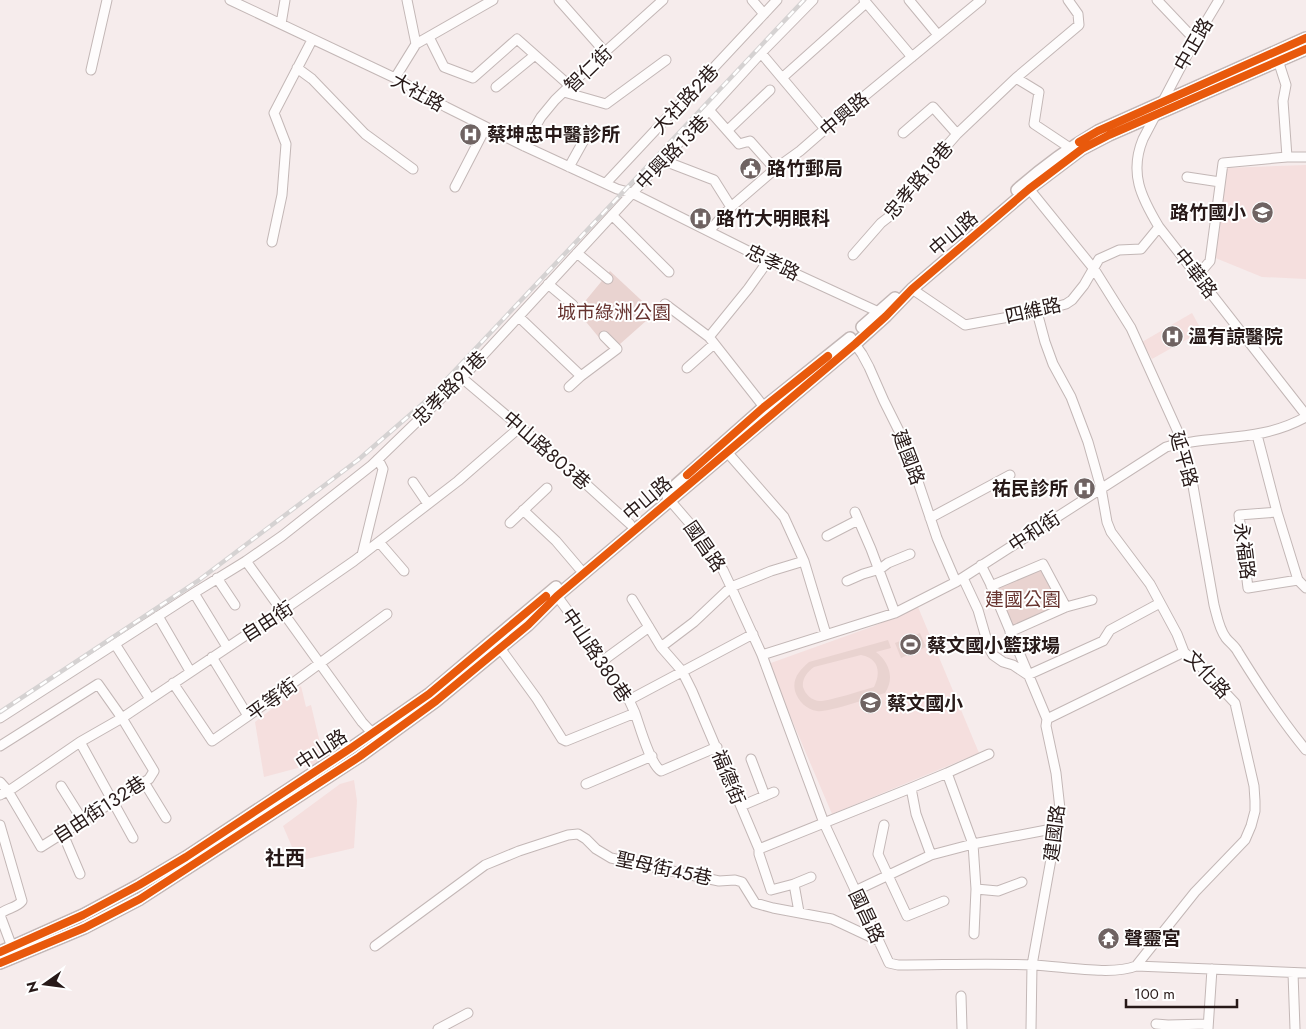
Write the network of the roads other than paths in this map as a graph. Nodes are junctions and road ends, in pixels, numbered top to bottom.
1 (107, 0) edge
2 (230, 0) edge
3 (285, 0) edge
4 (407, 0) edge
5 (493, 0) edge
6 (560, 0) edge
7 (663, 0) edge
8 (752, 0) edge
9 (777, 0) edge
10 (813, 0) edge
11 (909, 0) edge
12 (1068, 0) edge
13 (1157, 0) edge
14 (1219, 0) edge
15 (865, 2) edge
16 (976, 2) edge
17 (479, 3) edge
18 (764, 14) junction
19 (281, 24) junction
20 (938, 35) junction
21 (428, 37) junction
22 (1306, 38) edge
23 (312, 40) junction
24 (1194, 40) junction
25 (416, 44) junction
26 (1306, 49) edge
27 (605, 52) junction
28 (761, 53) junction
29 (535, 55) junction
30 (912, 57) junction
31 (1277, 57) junction
32 (666, 60) dead end
33 (298, 68) junction
34 (91, 70) dead end
35 (395, 78) junction
36 (782, 78) junction
37 (1016, 78) junction
38 (496, 87) dead end
39 (567, 89) junction
40 (770, 90) dead end
41 (1160, 103) junction
42 (709, 110) junction
43 (1155, 115) junction
44 (486, 127) junction
45 (825, 129) junction
46 (728, 130) junction
47 (589, 131) dead end
48 (903, 133) dead end
49 (957, 134) junction
50 (524, 146) junction
51 (1070, 148) junction
52 (1287, 157) junction
53 (1306, 157) edge
54 (662, 160) junction
55 (569, 166) junction
56 (413, 169) dead end
57 (775, 169) junction
58 (1187, 177) dead end
59 (1220, 182) junction
60 (606, 183) junction
61 (1027, 186) junction
62 (455, 187) dead end
63 (632, 193) junction
64 (731, 207) junction
65 (612, 215) junction
66 (1159, 226) junction
67 (709, 231) junction
68 (272, 242) dead end
69 (577, 253) junction
70 (853, 255) dead end
71 (768, 261) junction
72 (1094, 269) junction
73 (669, 272) dead end
74 (1197, 276) junction
75 (608, 279) dead end
76 (548, 284) junction
77 (912, 290) junction
78 (573, 304) dead end
79 (665, 304) dead end
80 (1037, 312) junction
81 (883, 314) junction
82 (519, 317) junction
83 (604, 336) dead end
84 (711, 341) junction
85 (852, 341) junction
86 (687, 368) dead end
87 (581, 376) junction
88 (462, 378) junction
89 (569, 388) dead end
90 (764, 406) junction
91 (1306, 416) edge
92 (520, 426) junction
93 (1257, 436) junction
94 (1183, 442) junction
95 (727, 452) junction
96 (378, 459) junction
97 (1010, 475) dead end
98 (413, 482) dead end
99 (547, 488) dead end
100 (1101, 488) junction
101 (668, 497) junction
102 (428, 504) junction
103 (523, 510) junction
104 (1277, 512) junction
105 (930, 518) junction
106 (510, 523) dead end
107 (630, 524) junction
108 (827, 536) dead end
109 (379, 542) junction
110 (910, 554) dead end
111 (362, 555) junction
112 (246, 561) junction
113 (804, 561) junction
114 (981, 565) junction
115 (579, 568) junction
116 (880, 569) junction
117 (404, 571) dead end
118 (217, 578) junction
119 (960, 580) junction
120 (1298, 580) junction
121 (847, 581) dead end
122 (991, 586) junction
123 (731, 587) junction
124 (1306, 588) edge
125 (194, 593) junction
126 (557, 596) junction
127 (632, 599) dead end
128 (1092, 600) dead end
129 (1160, 603) junction
130 (235, 604) dead end
131 (1066, 607) junction
132 (282, 611) junction
133 (895, 613) junction
134 (387, 614) dead end
135 (158, 616) junction
136 (650, 627) junction
137 (1010, 632) junction
138 (753, 634) junction
139 (826, 634) junction
140 (115, 644) junction
141 (227, 647) junction
142 (661, 647) junction
143 (500, 648) junction
144 (1184, 652) junction
145 (762, 655) junction
146 (212, 657) junction
147 (601, 662) junction
148 (319, 664) junction
149 (190, 671) junction
150 (682, 671) junction
151 (1028, 675) junction
152 (173, 683) junction
153 (150, 699) junction
154 (629, 700) junction
155 (635, 713) junction
156 (248, 716) junction
157 (0, 718) edge
158 (122, 718) junction
159 (1047, 719) junction
160 (373, 733) junction
161 (80, 742) junction
162 (381, 743) junction
163 (0, 746) edge
164 (717, 747) junction
165 (1306, 750) edge
166 (989, 754) dead end
167 (652, 756) junction
168 (751, 759) dead end
169 (947, 773) junction
170 (0, 782) edge
171 (144, 782) junction
172 (586, 784) dead end
173 (61, 786) dead end
174 (911, 788) junction
175 (4, 793) edge
176 (112, 803) junction
177 (741, 806) junction
178 (166, 818) dead end
179 (83, 822) junction
180 (824, 823) junction
181 (884, 825) dead end
182 (0, 826) edge
183 (1057, 828) junction
184 (63, 834) junction
185 (133, 838) dead end
186 (973, 844) junction
187 (758, 849) junction
188 (931, 855) junction
189 (80, 874) dead end
190 (889, 876) junction
191 (811, 877) dead end
192 (1022, 882) dead end
193 (794, 884) junction
194 (976, 889) junction
195 (855, 891) junction
196 (944, 901) dead end
197 (799, 912) junction
198 (0, 915) edge
199 (974, 934) dead end
200 (878, 941) junction
201 (376, 946) dead end
202 (12, 947) junction
203 (0, 952) edge
204 (0, 963) edge
205 (1032, 964) junction
206 (1136, 966) junction
207 (1212, 969) junction
208 (1306, 972) edge
209 (1293, 973) junction
210 (961, 996) dead end
211 (468, 1013) dead end
212 (1156, 1024) dead end
213 (1208, 1026) edge
214 (438, 1029) edge
215 (962, 1029) edge
216 (1031, 1029) edge
217 (1294, 1029) edge

1 - 34 street
2 - 19 street, 大社路
3 - 19 street
4 - 25 street
5 - 17 street
6 - 27 street
7 - 27 street, 智仁街
8 - 18 street
9 - 18 street, 大社路2巷
10 - 28 street
11 - 20 street
12 - 37 street, 忠孝路18巷
13 - 24 street
14 - 24 street, 中正路
15 - 30 street
15 - 36 street
16 - 20 street, 中興路
17 - 21 street
18 - 60 street, 大社路2巷
19 - 23 street, 大社路
20 - 30 street, 中興路
21 - 25 street
21 - 29 street
22 - 31 main road, 中山路
23 - 33 street
23 - 35 street, 大社路
24 - 41 street, 中正路
25 - 35 street
26 - 31 main road, 中山路
27 - 39 street, 智仁街
28 - 36 street
28 - 42 street
29 - 38 street
29 - 39 street
30 - 45 street, 中興路
31 - 41 main road, 中山路
31 - 43 main road, 中山路
31 - 52 street
32 - 39 street
33 - 56 street
33 - 68 street
35 - 44 street, 大社路
36 - 45 street
37 - 49 street, 忠孝路18巷
37 - 51 street
39 - 50 street, 智仁街
40 - 46 street
41 - 43 street, 中正路
41 - 51 main road, 中山路
42 - 46 street, 中興路13巷
42 - 54 street, 中興路13巷
43 - 61 main road, 中山路
43 - 66 street, 中華路
44 - 50 street, 大社路
44 - 62 street
45 - 57 street, 中興路
46 - 57 street, 中興路13巷
47 - 55 street
48 - 49 street
49 - 70 street, 忠孝路18巷
50 - 55 street, 大社路
51 - 61 main road, 中山路
52 - 53 street
52 - 59 street
54 - 63 street, 中興路13巷
54 - 64 street
55 - 60 street, 大社路
57 - 64 street, 中興路
58 - 59 street
59 - 74 street
60 - 63 street, 忠孝路
61 - 72 street, 延平路
61 - 77 main road, 中山路
61 - 81 main road, 中山路
63 - 65 street, 忠孝路91巷
63 - 67 street, 忠孝路
64 - 67 street, 中興路
65 - 69 street, 忠孝路91巷
65 - 73 street
66 - 72 street, 四維路
66 - 74 street, 中華路
67 - 71 street, 忠孝路
69 - 75 street
69 - 76 street, 忠孝路91巷
71 - 81 street, 忠孝路
71 - 84 street
72 - 80 street, 四維路
72 - 94 street, 延平路
74 - 91 street, 中華路
76 - 78 street
76 - 82 street, 忠孝路91巷
77 - 80 street, 四維路
77 - 81 main road, 中山路
79 - 84 street
80 - 100 street, 文化路
81 - 85 main road, 中山路
82 - 87 street
82 - 88 street, 忠孝路91巷
83 - 87 street
84 - 86 street
84 - 90 street
85 - 90 main road, 中山路
85 - 95 main road, 中山路
85 - 105 street, 建國路
87 - 89 street
88 - 92 street, 中山路803巷
88 - 96 street, 忠孝路91巷
90 - 101 main road, 中山路
91 - 93 street, 中和街
92 - 102 street, 自由街
92 - 107 street, 中山路803巷
93 - 94 street, 中和街
93 - 104 street
94 - 100 street, 中和街
94 - 165 street, 延平路
95 - 101 main road, 中山路
95 - 113 street
96 - 111 street
96 - 112 street, 忠孝路91巷
97 - 105 street
98 - 102 street
99 - 103 street
100 - 114 street, 中和街
100 - 129 street, 文化路
101 - 107 main road, 中山路
101 - 123 street, 國昌路
101 - 126 main road, 中山路
102 - 109 street, 自由街
103 - 106 street
103 - 115 street
104 - 120 street, 永福路
104 - 120 street, 永福路
105 - 119 street, 建國路
107 - 115 main road, 中山路
108 - 116 street
109 - 111 street, 自由街
109 - 117 street
110 - 116 street
111 - 132 street, 自由街
112 - 118 street, 忠孝路91巷
112 - 132 street
113 - 123 street
113 - 139 street
114 - 119 street, 中和街
114 - 122 street, 建國路
115 - 160 main road, 中山路
116 - 121 street
116 - 133 street
118 - 125 street, 忠孝路91巷
118 - 130 street
119 - 133 street, 中和街
119 - 151 street, 建國路
120 - 124 street, 永福路
122 - 131 street
122 - 137 street, 建國路
123 - 138 street, 國昌路
123 - 142 street
125 - 135 street, 忠孝路91巷
125 - 141 street
126 - 143 main road, 中山路
126 - 147 street, 中山路380巷
127 - 136 street, 福德街
128 - 131 street
129 - 144 street, 文化路
129 - 151 street
131 - 137 street
132 - 141 street, 自由街
132 - 148 street
133 - 139 street, 中和街
134 - 148 street, 平等街
135 - 140 street, 忠孝路91巷
135 - 149 street
136 - 142 street, 福德街
136 - 147 street
137 - 151 street, 建國路
138 - 145 street, 國昌路
138 - 150 street
139 - 145 street, 中和街
140 - 153 street
140 - 157 street, 忠孝路91巷
141 - 146 street, 自由街
142 - 150 street, 福德街
143 - 155 street
143 - 162 main road, 中山路
144 - 159 street
144 - 206 street, 文化路
145 - 180 street, 國昌路
146 - 149 street, 自由街
146 - 156 street
147 - 154 street, 中山路380巷
148 - 156 street, 平等街
148 - 160 street
149 - 152 street, 自由街
150 - 154 street
150 - 164 street, 福德街
151 - 159 street, 建國路
152 - 153 street, 自由街
152 - 156 street, 平等街
153 - 158 street, 自由街
154 - 155 street, 中山路380巷
155 - 167 street, 中山路380巷
158 - 161 street, 自由街
158 - 163 street
158 - 171 street, 自由街132巷
159 - 183 street, 建國路
160 - 162 street
160 - 202 main road, 中山路
161 - 175 street, 自由街
161 - 176 street
162 - 204 main road, 中山路
164 - 167 street, 中山路380巷
164 - 177 street, 福德街
166 - 169 street
167 - 172 street
168 - 177 street
169 - 174 street
169 - 186 street
170 - 175 street
171 - 176 street, 自由街132巷
171 - 178 street
173 - 179 street
174 - 180 street
174 - 188 street
175 - 184 street, 自由街132巷
176 - 179 street, 自由街132巷
176 - 185 street
177 - 187 street, 福德街
179 - 184 street, 自由街132巷
180 - 187 street
180 - 195 street, 國昌路
181 - 190 street
182 - 198 street
183 - 186 street
183 - 205 street, 建國路
184 - 189 street
186 - 188 street
186 - 194 street
187 - 193 street, 福德街
188 - 190 street
190 - 195 street
190 - 196 street
191 - 193 street
192 - 194 street
193 - 197 street
194 - 199 street
195 - 200 street, 國昌路
197 - 200 street
197 - 201 street, 聖母街45巷
198 - 202 street
200 - 205 street, 國昌路
202 - 203 main road, 中山路
205 - 206 street, 國昌路
205 - 216 street, 建國路
206 - 207 street, 國昌路
207 - 209 street, 國昌路
207 - 213 street
208 - 209 street, 國昌路
209 - 217 street
210 - 215 street
211 - 214 street
212 - 213 street

